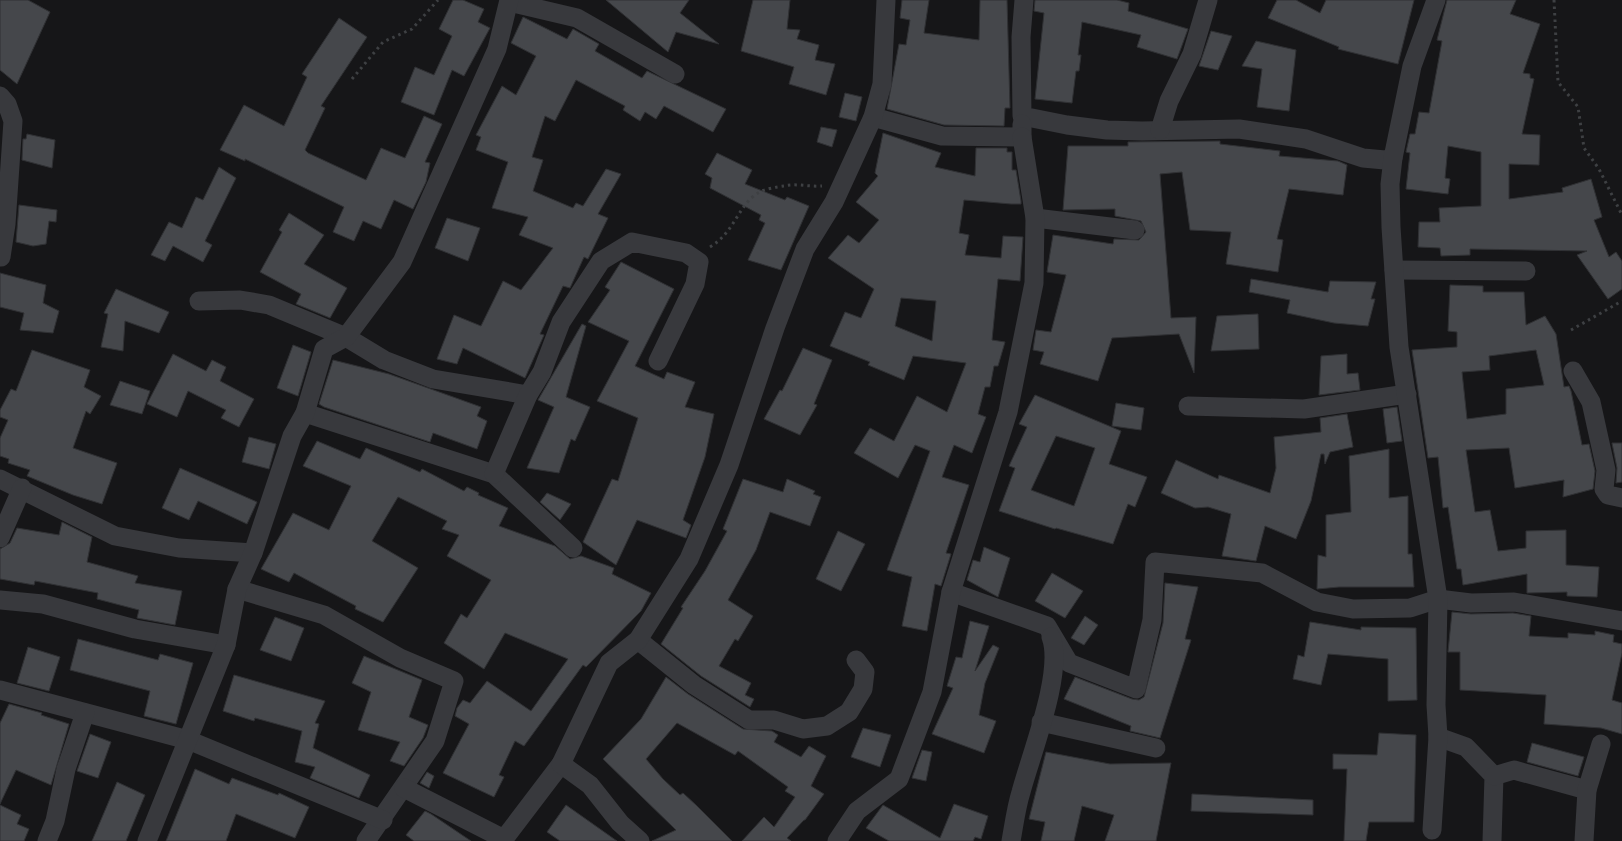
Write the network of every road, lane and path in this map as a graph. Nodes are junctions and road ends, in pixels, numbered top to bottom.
1 (438, 0) edge
2 (1024, 0) edge
3 (1208, 0) edge
4 (1436, 0) edge
5 (1554, 0) edge
6 (509, 1) edge
7 (883, 1) edge
8 (674, 74) dead end
9 (352, 79) dead end
10 (0, 96) edge
11 (1022, 116) junction
12 (873, 117) junction
13 (1160, 130) junction
14 (1022, 136) junction
15 (1393, 158) junction
16 (842, 184) junction
17 (1622, 215) edge
18 (1034, 218) junction
19 (3, 222) edge
20 (1135, 230) dead end
21 (0, 257) edge
22 (692, 257) junction
23 (1394, 270) junction
24 (1526, 271) dead end
25 (199, 301) dead end
26 (1622, 301) edge
27 (1571, 330) dead end
28 (346, 337) junction
29 (658, 360) dead end
30 (1573, 371) dead end
31 (1407, 394) junction
32 (528, 395) junction
33 (1188, 406) dead end
34 (305, 412) junction
35 (494, 474) junction
36 (0, 479) edge
37 (22, 488) junction
38 (1622, 498) edge
39 (0, 538) edge
40 (573, 548) dead end
41 (253, 553) junction
42 (237, 589) junction
43 (951, 592) junction
44 (1438, 599) junction
45 (0, 600) edge
46 (1622, 618) edge
47 (1047, 626) junction
48 (638, 640) junction
49 (226, 645) junction
50 (856, 660) dead end
51 (0, 690) edge
52 (85, 713) junction
53 (1041, 722) junction
54 (1438, 737) junction
55 (188, 740) junction
56 (1601, 744) dead end
57 (1156, 748) dead end
58 (561, 764) junction
59 (1494, 776) junction
60 (404, 788) junction
61 (1587, 790) junction
62 (383, 820) junction
63 (1432, 830) dead end
64 (503, 840) edge
65 (47, 841) edge
66 (147, 841) edge
67 (366, 841) edge
68 (640, 841) edge
69 (837, 841) edge
70 (1011, 841) edge
71 (1492, 841) edge
72 (1584, 841) edge

1 - 9 path
2 - 11 street
3 - 13 street
4 - 15 street
5 - 17 path
6 - 8 street
6 - 28 street
7 - 12 street
10 - 19 street
11 - 13 street
11 - 14 street
12 - 14 street
12 - 16 street
13 - 15 street
14 - 18 street
15 - 23 street
16 - 22 path
16 - 48 street
18 - 20 street
18 - 43 street
19 - 21 street
22 - 29 street
22 - 32 street
23 - 24 street
23 - 31 street
25 - 28 street
26 - 27 path
28 - 32 street
28 - 34 street
30 - 38 street
31 - 33 street
31 - 44 street
32 - 35 street
34 - 35 street
34 - 41 street
35 - 40 street
36 - 37 street
37 - 39 street
37 - 41 street
41 - 42 street
42 - 49 street
42 - 60 street
43 - 47 street
43 - 69 street
44 - 46 street
44 - 47 street
44 - 54 street
45 - 49 street
47 - 53 street
48 - 50 street
48 - 58 street
49 - 55 street
51 - 52 street
52 - 55 street
52 - 65 street
53 - 57 street
53 - 70 street
54 - 59 street
54 - 63 street
55 - 62 street
55 - 66 street
56 - 61 street
58 - 64 street
58 - 68 street
59 - 61 street
59 - 71 street
60 - 62 street
60 - 64 street
61 - 72 street
62 - 67 street

